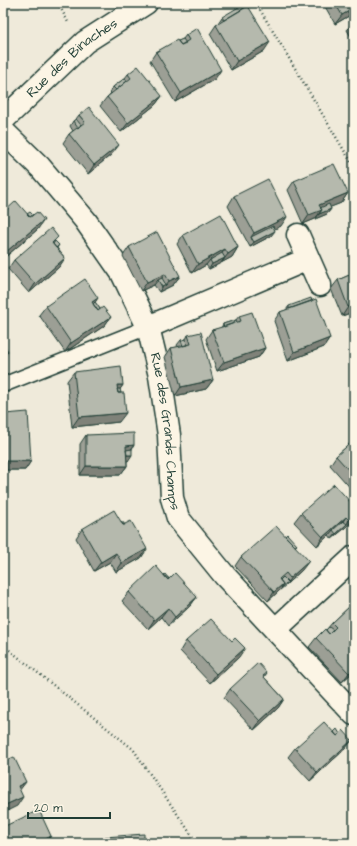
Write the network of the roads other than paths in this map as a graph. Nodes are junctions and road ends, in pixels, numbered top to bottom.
1 (146, 3) edge
2 (3, 120) edge
3 (3, 131) edge
4 (298, 235) dead end
5 (308, 259) junction
6 (320, 286) dead end
7 (148, 327) junction
8 (3, 385) edge
9 (354, 557) edge
10 (276, 629) junction
11 (354, 714) edge

1 - 2 street, Rue des Binaches
3 - 7 street, Rue des Grands Champs
4 - 5 street
5 - 6 street
5 - 7 street
7 - 8 lane
7 - 10 street, Rue des Grands Champs
9 - 10 street
10 - 11 street, Rue des Grands Champs

